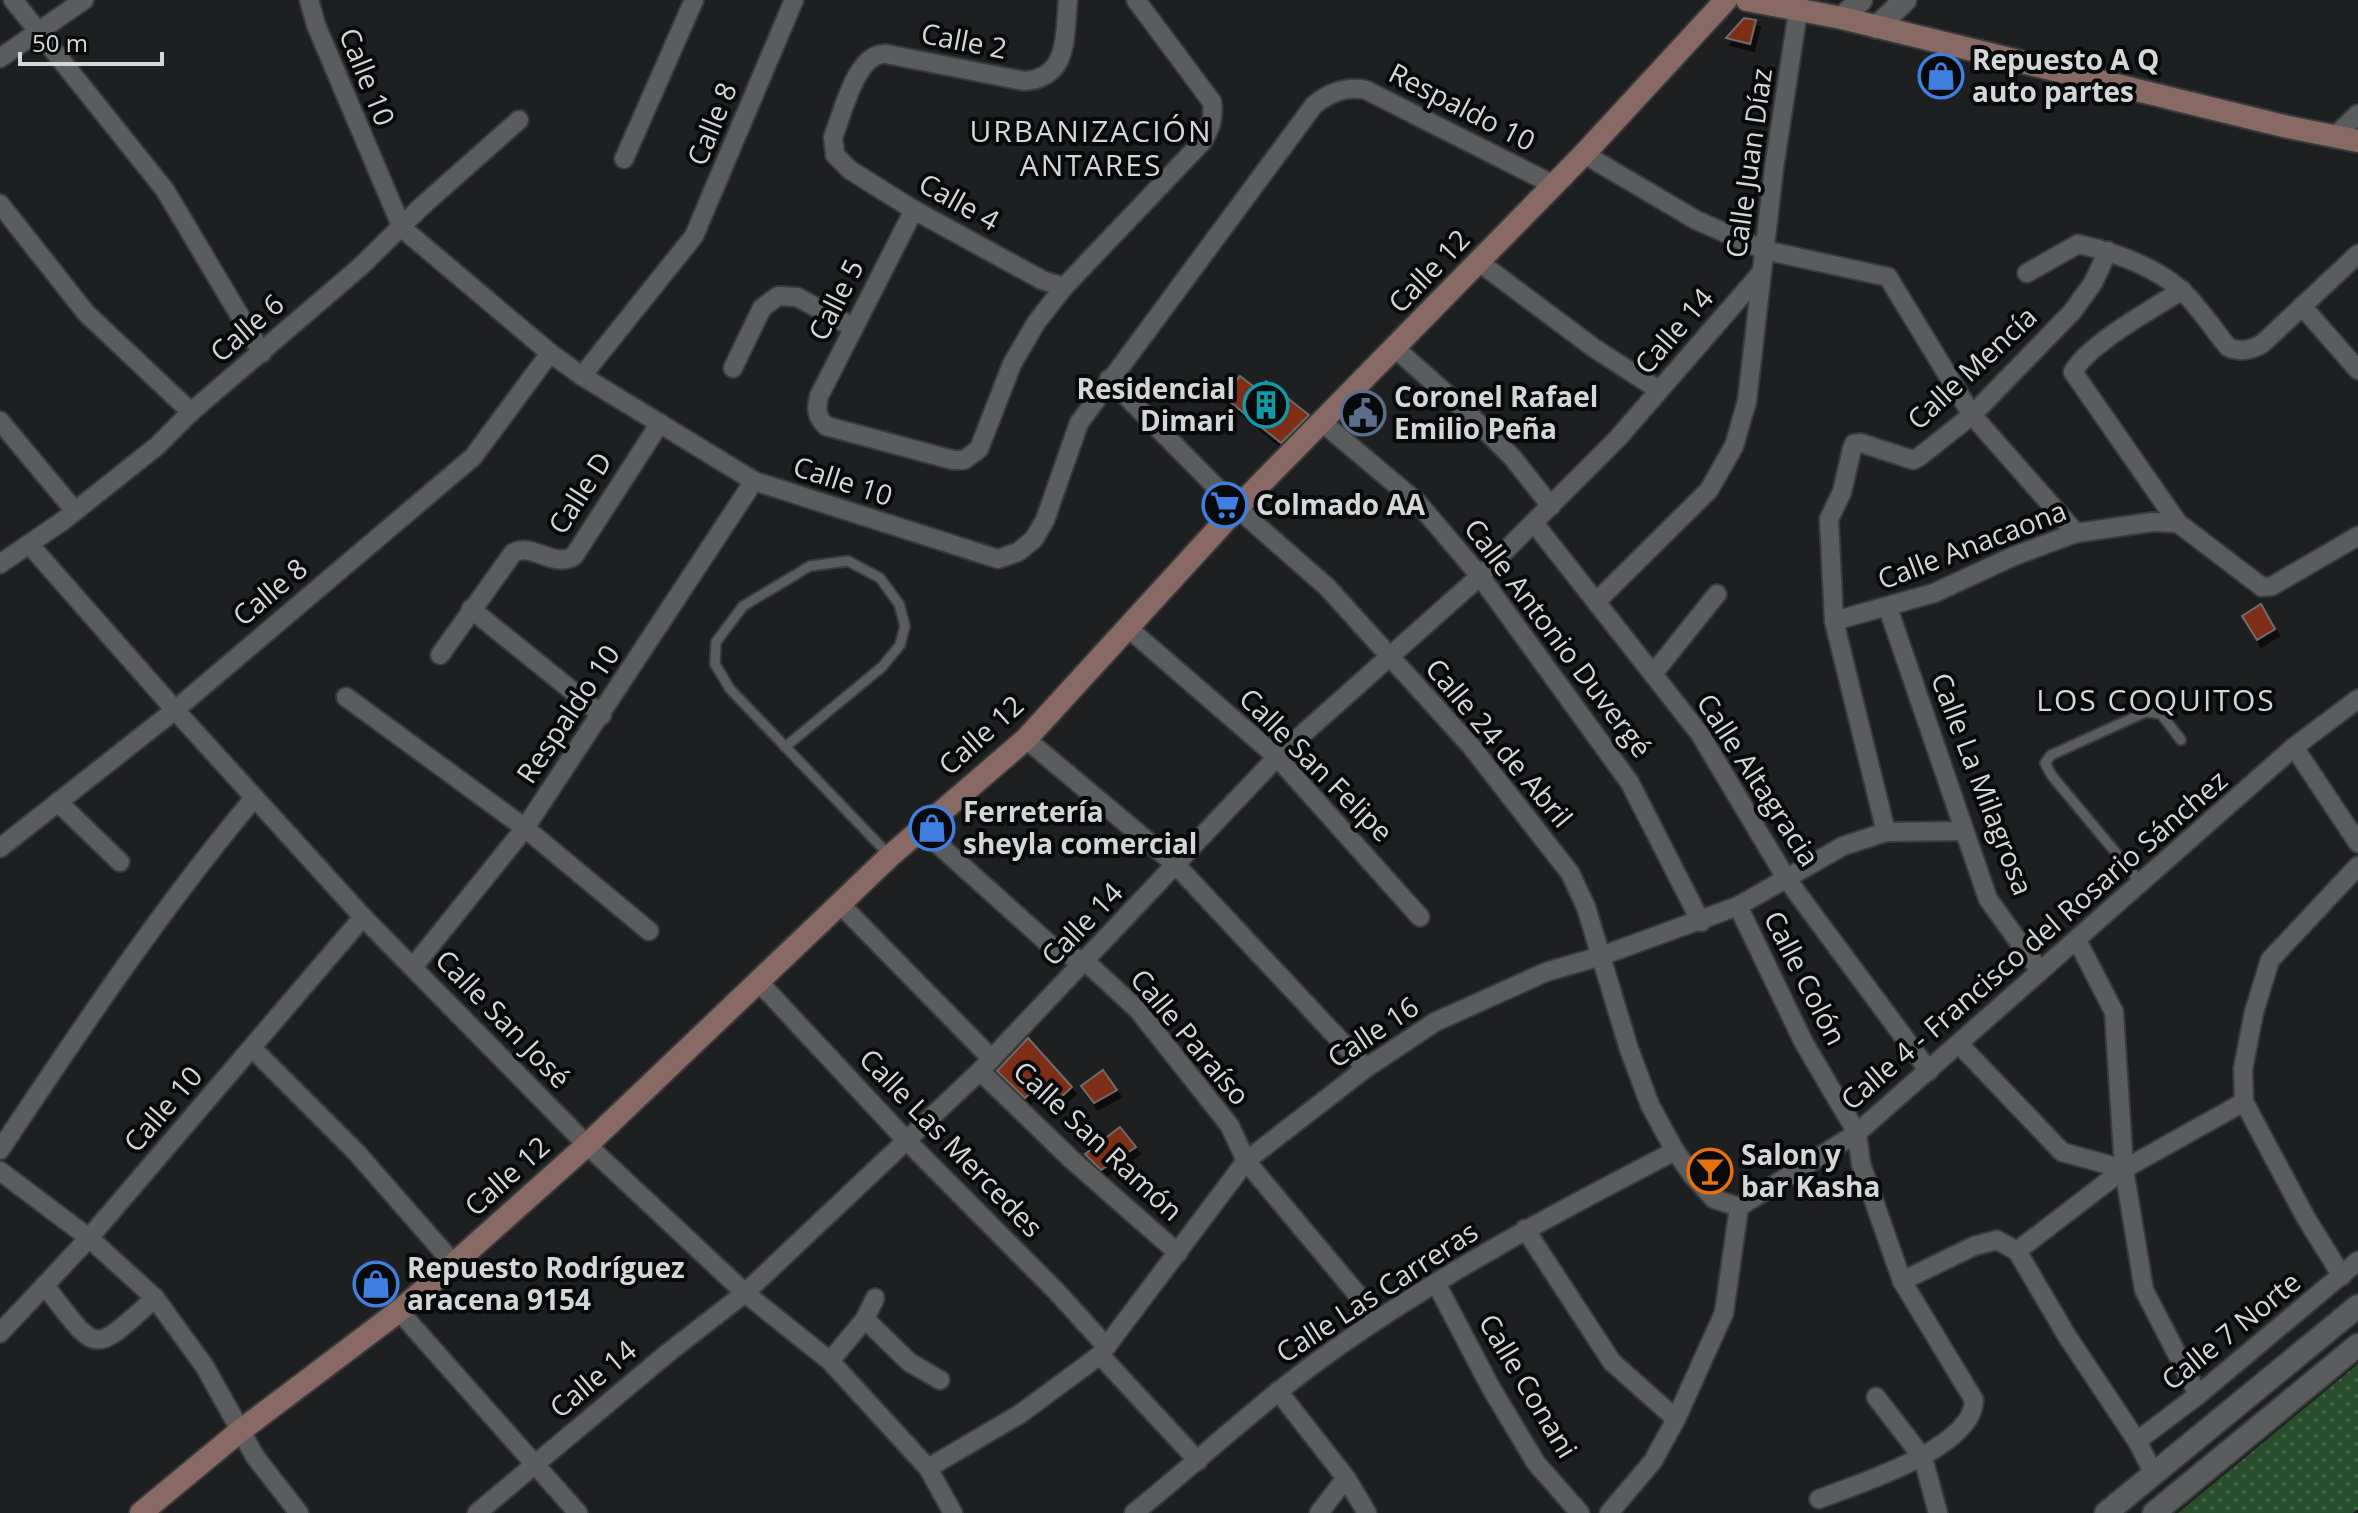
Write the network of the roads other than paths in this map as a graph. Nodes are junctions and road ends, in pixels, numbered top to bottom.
1 (13, 0) edge
2 (84, 0) edge
3 (309, 0) edge
4 (694, 0) edge
5 (794, 0) edge
6 (1068, 0) edge
7 (1136, 0) edge
8 (1726, 0) edge
9 (1747, 0) edge
10 (1861, 0) edge
11 (1905, 0) edge
12 (1798, 11) junction
13 (1842, 18) junction
14 (1877, 27) junction
15 (38, 31) junction
16 (0, 58) edge
17 (1342, 90) joint
18 (2358, 114) edge
19 (519, 120) dead end
20 (2347, 138) edge
21 (1584, 154) junction
22 (835, 155) joint
23 (624, 159) dead end
24 (1554, 185) junction
25 (0, 204) edge
26 (914, 210) junction
27 (402, 228) junction
28 (1764, 250) junction
29 (2108, 251) junction
30 (2358, 254) edge
31 (1479, 262) junction
32 (1762, 272) junction
33 (2027, 273) dead end
34 (1064, 287) junction
35 (2182, 290) junction
36 (2302, 306) junction
37 (853, 327) junction
38 (1396, 349) junction
39 (262, 353) junction
40 (550, 353) junction
41 (733, 368) dead end
42 (2358, 370) edge
43 (582, 376) junction
44 (1109, 379) junction
45 (1659, 390) junction
46 (191, 412) junction
47 (1972, 415) junction
48 (0, 421) edge
49 (660, 423) junction
50 (1323, 423) junction
51 (754, 481) junction
52 (1551, 506) junction
53 (1237, 508) junction
54 (75, 511) junction
55 (1534, 523) junction
56 (2178, 523) junction
57 (2076, 533) junction
58 (2358, 536) edge
59 (29, 544) junction
60 (0, 564) edge
61 (1480, 576) junction
62 (1717, 594) dead end
63 (1597, 601) junction
64 (1888, 608) junction
65 (471, 609) junction
66 (1834, 621) junction
67 (1128, 628) junction
68 (440, 655) dead end
69 (1391, 657) junction
70 (1653, 674) junction
71 (346, 697) dead end
72 (2358, 699) edge
73 (175, 710) junction
74 (602, 715) junction
75 (1026, 739) junction
76 (2181, 740) dead end
77 (785, 747) junction
78 (2294, 747) junction
79 (1277, 757) junction
80 (254, 798) junction
81 (58, 802) junction
82 (525, 828) junction
83 (920, 828) junction
84 (1964, 831) junction
85 (1886, 832) junction
86 (2358, 843) edge
87 (0, 848) edge
88 (890, 856) junction
89 (120, 862) dead end
90 (1176, 865) junction
91 (2358, 866) edge
92 (1786, 878) junction
93 (2142, 884) junction
94 (839, 903) junction
95 (1738, 906) junction
96 (363, 917) junction
97 (1420, 917) dead end
98 (1701, 922) junction
99 (649, 931) dead end
100 (2077, 940) junction
101 (1601, 956) junction
102 (1085, 961) junction
103 (413, 967) junction
104 (2040, 971) junction
105 (757, 980) junction
106 (1959, 1044) junction
107 (253, 1049) junction
108 (986, 1064) junction
109 (1366, 1068) junction
110 (1929, 1071) junction
111 (2244, 1102) junction
112 (1857, 1133) junction
113 (906, 1140) junction
114 (587, 1145) junction
115 (0, 1150) edge
116 (1675, 1151) junction
117 (1246, 1161) junction
118 (2124, 1169) junction
119 (0, 1171) edge
120 (1739, 1207) junction
121 (1525, 1229) junction
122 (89, 1238) junction
123 (2017, 1251) junction
124 (1178, 1253) junction
125 (2358, 1261) edge
126 (454, 1264) junction
127 (2342, 1276) junction
128 (1902, 1281) junction
129 (1436, 1283) junction
130 (46, 1287) junction
131 (745, 1293) junction
132 (155, 1298) junction
133 (875, 1298) dead end
134 (2358, 1306) edge
135 (399, 1311) junction
136 (865, 1319) junction
137 (1378, 1319) junction
138 (0, 1333) edge
139 (2358, 1345) edge
140 (1102, 1350) junction
141 (830, 1361) junction
142 (940, 1380) dead end
143 (1278, 1391) junction
144 (2198, 1395) junction
145 (1876, 1397) dead end
146 (1676, 1419) junction
147 (240, 1431) junction
148 (2137, 1441) junction
149 (1923, 1458) junction
150 (1198, 1461) junction
151 (535, 1464) junction
152 (928, 1468) junction
153 (2154, 1474) junction
154 (1346, 1478) junction
155 (1819, 1499) dead end
156 (141, 1513) edge
157 (299, 1513) edge
158 (477, 1513) edge
159 (578, 1513) edge
160 (953, 1513) edge
161 (1134, 1513) edge
162 (1319, 1513) edge
163 (1367, 1513) edge
164 (1580, 1513) edge
165 (1609, 1513) edge
166 (1938, 1513) edge
167 (2106, 1513) edge
168 (2154, 1513) edge

1 - 15 street
2 - 15 street
3 - 27 street, Calle 10
4 - 23 street
5 - 43 street, Calle 8
6 - 22 street, Calle 2
7 - 34 street
8 - 21 main road, Calle 12
9 - 12 main road
10 - 13 street
11 - 14 street
12 - 13 main road
12 - 28 street, Calle Juan Díaz
13 - 14 main road
14 - 20 main road
15 - 16 street
15 - 39 street
17 - 24 street, Respaldo 10
17 - 44 street, Calle 10
18 - 20 street
19 - 27 street, Calle 6
21 - 24 main road, Calle 12
21 - 28 street
22 - 26 street, Calle 4
24 - 31 main road, Calle 12
25 - 46 street
26 - 34 street, Calle 4
26 - 37 street, Calle 5
27 - 39 street, Calle 6
27 - 40 street, Calle 10
28 - 32 street, Calle Juan Díaz
28 - 47 street
29 - 33 street
29 - 35 street
29 - 47 street, Calle Mencía
30 - 36 street
31 - 38 main road, Calle 12
31 - 45 street
32 - 45 street, Calle 14
32 - 63 street, Calle Juan Díaz
34 - 37 street, Calle 5
35 - 36 street
35 - 56 street
36 - 42 street
37 - 41 street
38 - 50 main road, Calle 12
38 - 52 street
39 - 46 street, Calle 6
40 - 43 street, Calle 10
40 - 73 street, Calle 8
43 - 49 street, Calle 10
44 - 51 street, Calle 10
44 - 53 street, Calle 24 de Abril
45 - 52 street, Calle 14
46 - 54 street, Calle 6
47 - 57 street
47 - 66 street, Calle Mencía
48 - 54 street
49 - 51 street, Calle 10
49 - 65 street, Calle D
50 - 53 main road, Calle 12
50 - 61 street, Calle Antonio Duvergé
51 - 74 street, Respaldo 10
52 - 55 street, Calle 14
53 - 67 main road, Calle 12
53 - 69 street, Calle 24 de Abril
54 - 59 street, Calle 6
55 - 61 street, Calle 14
55 - 63 street, Calle Altagracia
56 - 57 street, Calle Anacaona
56 - 58 street
57 - 64 street, Calle Anacaona
59 - 60 street, Calle 6
59 - 73 street, Calle San José
61 - 69 street, Calle 14
61 - 98 street, Calle Antonio Duvergé
62 - 70 street
63 - 70 street, Calle Altagracia
64 - 66 street, Calle Anacaona
64 - 84 street, Calle La Milagrosa
65 - 68 street, Calle D
65 - 74 street
66 - 85 street, Calle Mencía
67 - 75 main road, Calle 12
67 - 79 street, Calle San Felipe
69 - 79 street, Calle 14
69 - 101 street, Calle 24 de Abril
70 - 92 street, Calle Altagracia
71 - 82 street
72 - 78 street, Calle 4 - Francisco del Rosario Sánchez
73 - 80 street, Calle San José
73 - 81 street, Calle 8
74 - 82 street, Respaldo 10
75 - 83 main road, Calle 12
75 - 90 street
76 - 93 lane
77 - 77 lane
77 - 88 lane
78 - 86 street
78 - 93 street, Calle 4 - Francisco del Rosario Sánchez
79 - 90 street, Calle 14
79 - 97 street, Calle San Felipe
80 - 96 street, Calle San José
80 - 115 street
81 - 87 street, Calle 8
81 - 89 street
82 - 99 street
82 - 103 street, Respaldo 10
83 - 88 main road, Calle 12
83 - 102 street, Calle Paraíso
84 - 85 street, Calle 16
84 - 104 street, Calle La Milagrosa
85 - 92 street, Calle 16
88 - 94 main road, Calle 12
90 - 102 street, Calle 14
90 - 109 street
91 - 111 street
92 - 95 street, Calle 16
92 - 110 street, Calle Altagracia
93 - 100 street, Calle 4 - Francisco del Rosario Sánchez
94 - 105 main road, Calle 12
94 - 108 street, Calle San Ramón
95 - 98 street, Calle 16
95 - 112 street, Calle Colón
96 - 103 street, Calle San José
96 - 107 street, Calle 10
98 - 101 street, Calle 16
100 - 104 street, Calle 4 - Francisco del Rosario Sánchez
100 - 118 street
101 - 109 street, Calle 16
101 - 116 street, Calle 24 de Abril
102 - 108 street, Calle 14
102 - 117 street, Calle Paraíso
103 - 114 street, Calle San José
104 - 106 street, Calle 4 - Francisco del Rosario Sánchez
105 - 113 street, Calle Las Mercedes
105 - 114 main road, Calle 12
106 - 110 street, Calle 4 - Francisco del Rosario Sánchez
106 - 118 street
107 - 122 street, Calle 10
107 - 126 street
108 - 113 street, Calle 14
108 - 124 street, Calle San Ramón
109 - 117 street, Calle 16
110 - 112 street, Calle 4 - Francisco del Rosario Sánchez
111 - 118 street
111 - 127 street
112 - 120 street, Calle 4 - Francisco del Rosario Sánchez
112 - 128 street, Calle Colón
113 - 131 street, Calle 14
113 - 140 street, Calle Las Mercedes
114 - 126 main road, Calle 12
114 - 131 street, Calle San José
116 - 120 street, Calle 24 de Abril
116 - 121 street, Calle Las Carreras
117 - 124 street, Calle 16
117 - 137 street, Calle Paraíso
118 - 123 street
118 - 144 street
119 - 122 street
120 - 146 street
121 - 129 street, Calle Las Carreras
121 - 146 street
122 - 130 street, Calle 10
122 - 132 street
123 - 128 street
123 - 148 street
124 - 140 street, Calle 16
125 - 127 street, Calle 7 Norte
126 - 135 main road, Calle 12
127 - 144 street, Calle 7 Norte
128 - 149 street, Calle Colón
129 - 137 street, Calle Las Carreras
129 - 164 street, Calle Conani
130 - 132 street
130 - 138 street, Calle 10
131 - 141 street, Calle San José
131 - 151 street, Calle 14
132 - 147 street
133 - 136 street
134 - 153 street
135 - 147 main road, Calle 12
135 - 151 street
136 - 141 street
136 - 142 street
137 - 143 street, Calle Las Carreras
139 - 168 street
140 - 150 street, Calle Las Mercedes
140 - 152 street, Calle 16
141 - 152 street, Calle San José
143 - 150 street, Calle Las Carreras
143 - 154 street
144 - 148 street, Calle 7 Norte
145 - 149 street
146 - 165 street
147 - 156 main road, Calle 12
147 - 157 street
148 - 153 street
149 - 155 street
149 - 166 street
150 - 161 street, Calle Las Carreras
151 - 158 street, Calle 14
151 - 159 street
152 - 160 street, Calle San José
153 - 167 street
154 - 162 street
154 - 163 street

